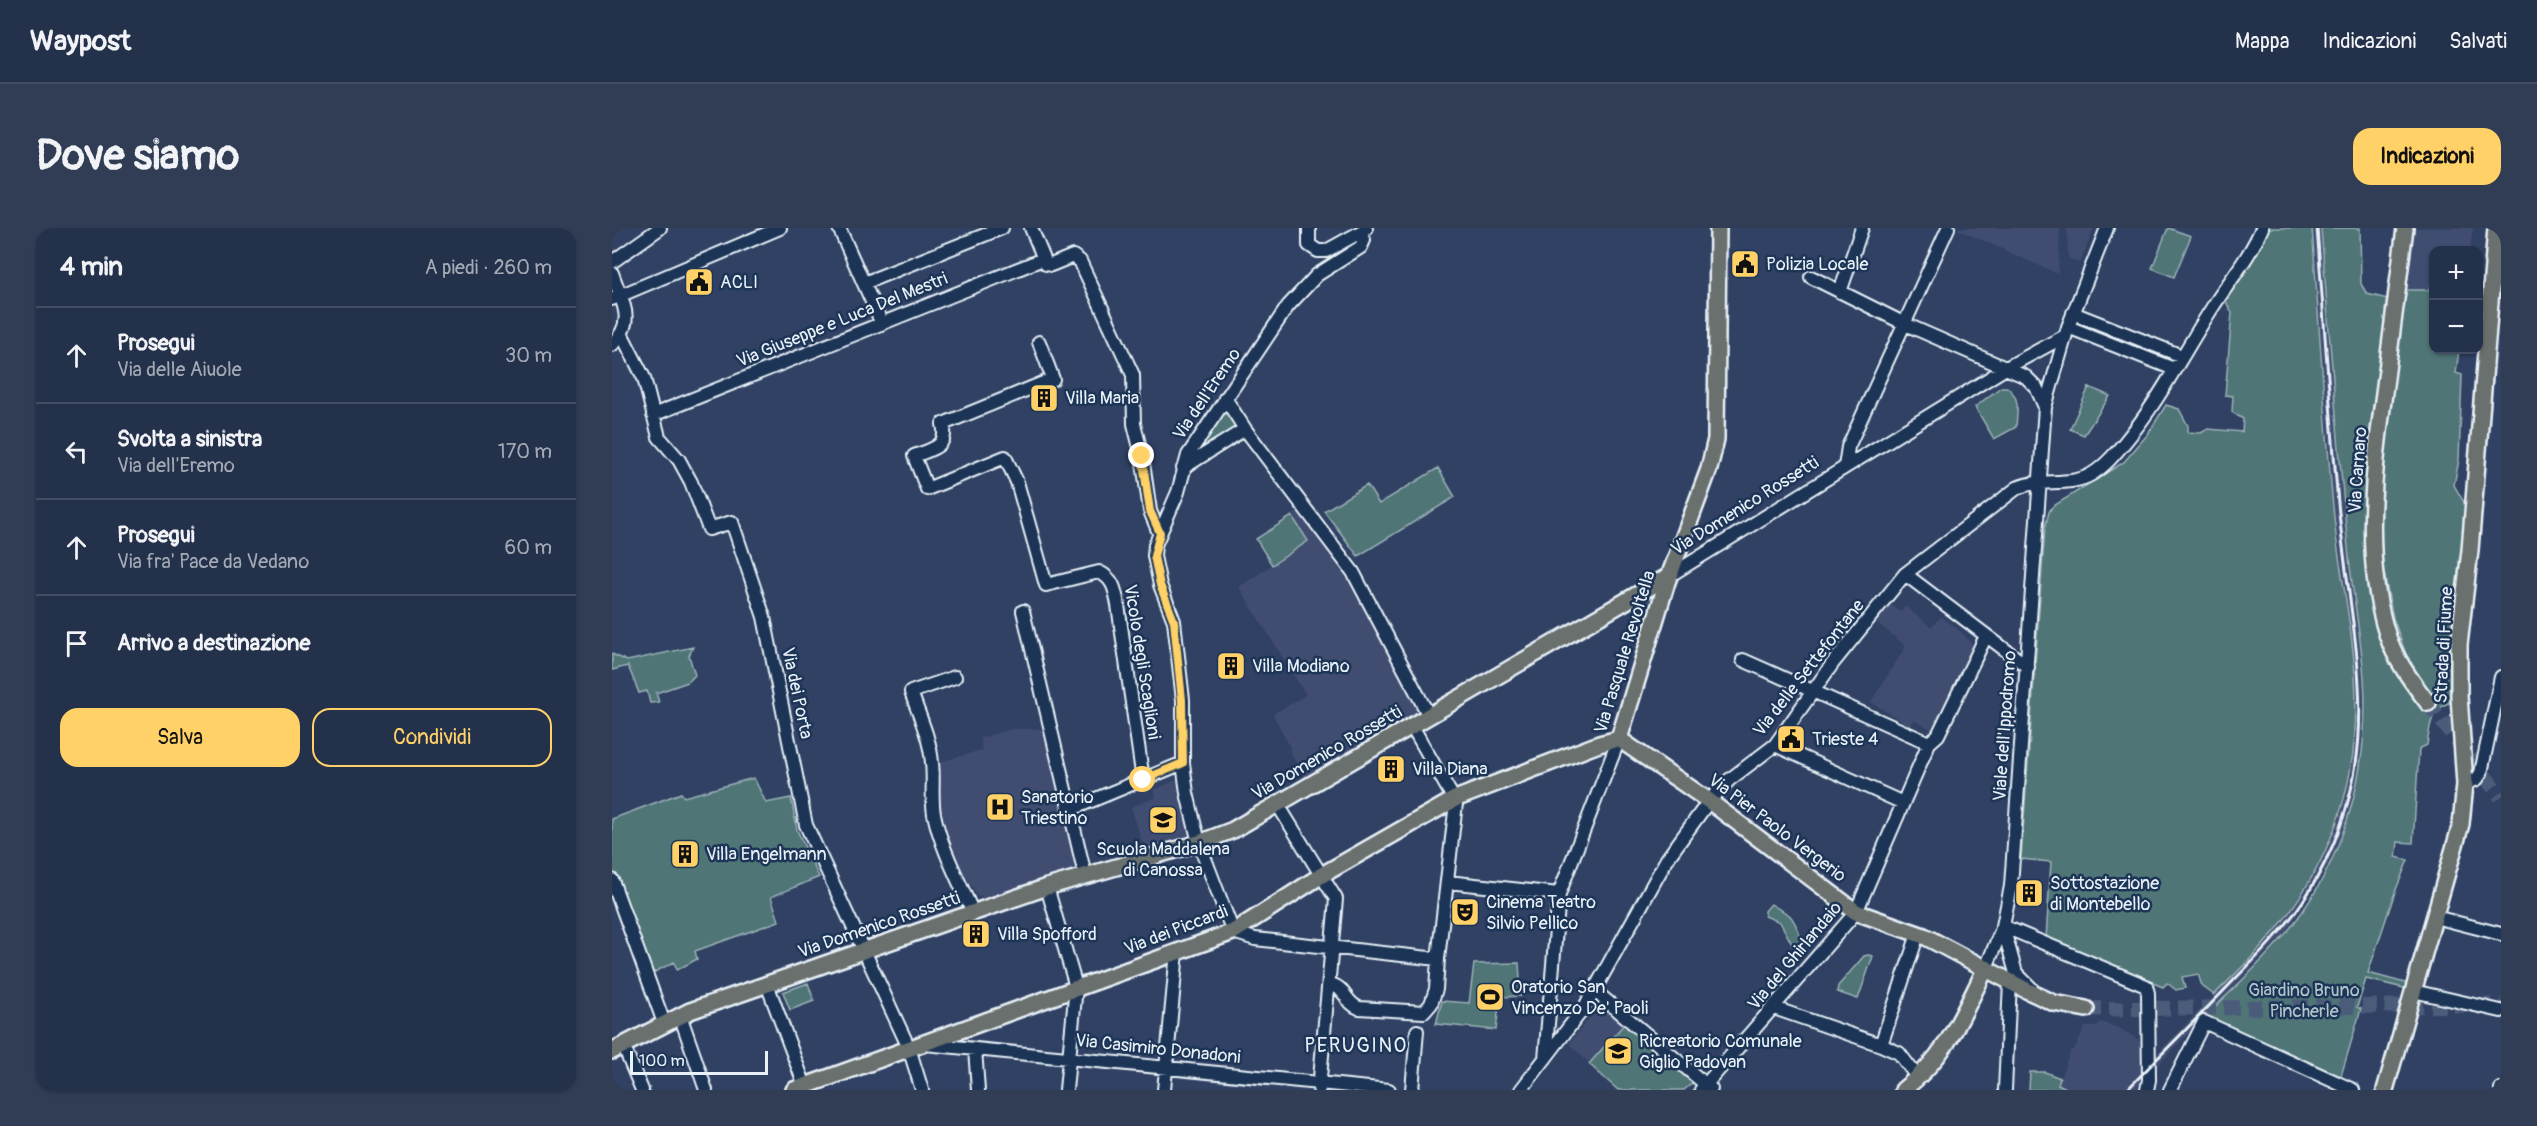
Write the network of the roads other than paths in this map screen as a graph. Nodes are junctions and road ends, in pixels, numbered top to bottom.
1 (660, 228) edge
2 (780, 228) edge
3 (839, 228) edge
4 (1002, 228) edge
5 (1031, 228) edge
6 (1310, 228) edge
7 (1719, 228) edge
8 (1862, 228) edge
9 (1948, 228) edge
10 (2107, 228) edge
11 (2262, 228) edge
12 (2405, 228) edge
13 (2496, 228) edge
14 (1363, 230) edge
15 (1044, 259) junction
16 (612, 262) edge
17 (612, 273) edge
18 (1811, 278) dead end
19 (2497, 282) edge
20 (864, 283) junction
21 (1840, 292) junction
22 (616, 298) edge
23 (2073, 313) junction
24 (882, 324) junction
25 (1905, 324) junction
26 (2067, 331) junction
27 (622, 335) junction
28 (1039, 342) dead end
29 (612, 345) edge
30 (2182, 356) junction
31 (2006, 368) junction
32 (2174, 369) junction
33 (1225, 398) junction
34 (2045, 407) junction
35 (653, 415) junction
36 (1245, 429) junction
37 (1845, 467) junction
38 (1183, 468) junction
39 (2040, 483) junction
40 (1160, 533) junction
41 (1905, 574) junction
42 (1669, 576) junction
43 (1629, 599) junction
44 (1023, 611) dead end
45 (1656, 620) junction
46 (1986, 636) junction
47 (1743, 660) dead end
48 (2028, 667) junction
49 (955, 677) dead end
50 (2501, 677) edge
51 (1814, 693) junction
52 (2428, 703) tunnel mouth
53 (1429, 716) junction
54 (2496, 722) edge
55 (1412, 726) junction
56 (1619, 739) junction
57 (1929, 743) junction
58 (1775, 745) junction
59 (1183, 763) junction
60 (1143, 780) junction
61 (2465, 784) junction
62 (1455, 799) junction
63 (1709, 801) junction
64 (1903, 803) junction
65 (1278, 805) junction
66 (1069, 810) junction
67 (1199, 843) junction
68 (1085, 875) junction
69 (1322, 875) junction
70 (1448, 882) junction
71 (1047, 887) junction
72 (613, 888) edge
73 (1559, 894) junction
74 (973, 912) junction
75 (1856, 912) junction
76 (2435, 917) junction
77 (2003, 926) junction
78 (1233, 932) junction
79 (1918, 934) junction
80 (2501, 934) edge
81 (1332, 947) junction
82 (864, 951) junction
83 (1177, 952) junction
84 (1438, 958) junction
85 (1986, 968) junction
86 (2010, 982) junction
87 (767, 984) junction
88 (1329, 984) junction
89 (1076, 987) junction
90 (1595, 991) junction
91 (2413, 991) junction
92 (2054, 1003) junction
93 (1774, 1008) junction
94 (2086, 1009) tunnel mouth
95 (2501, 1011) edge
96 (1550, 1013) junction
97 (680, 1015) junction
98 (1576, 1020) junction
99 (664, 1023) junction
100 (1417, 1030) dead end
101 (1881, 1045) junction
102 (916, 1046) junction
103 (617, 1048) edge
104 (975, 1049) junction
105 (1069, 1059) junction
106 (1545, 1060) junction
107 (1166, 1068) junction
108 (1918, 1078) junction
109 (1319, 1087) edge
110 (800, 1088) edge
111 (1707, 1088) edge
112 (642, 1090) edge
113 (706, 1090) edge
114 (922, 1090) edge
115 (978, 1090) edge
116 (1066, 1090) edge
117 (1164, 1090) edge
118 (1389, 1090) edge
119 (1412, 1090) edge
120 (1521, 1090) edge
121 (1902, 1090) edge
122 (2005, 1090) edge
123 (2147, 1090) edge
124 (2170, 1090) edge
125 (2353, 1090) edge
126 (2385, 1090) edge

1 - 16 street
2 - 22 street
3 - 20 street
4 - 20 street
5 - 15 street
6 - 14 street, Via dell'Eremo
7 - 42 main road, Via Pasquale Revoltella
8 - 21 street
9 - 25 street
10 - 23 street, Viale dell'Ippodromo
11 - 30 street, Via delle Settefontane
12 - 52 main road, Via Carnaro
13 - 19 main road, Strada di Fiume
14 - 33 street, Via dell'Eremo
15 - 24 street, Via Giuseppe e Luca Del Mestri
15 - 40 street, Via Giuseppe e Luca Del Mestri
17 - 22 street
18 - 21 street
19 - 61 main road, Strada di Fiume
20 - 24 street
21 - 25 street
22 - 27 street
23 - 26 street, Viale dell'Ippodromo
23 - 30 street
24 - 35 street, Via Giuseppe e Luca Del Mestri
25 - 31 street
25 - 37 street
26 - 31 street, Via Domenico Rossetti
26 - 32 street
26 - 34 street, Viale dell'Ippodromo
27 - 29 street
27 - 35 street, Via dei Porta
28 - 60 street, Vicolo degli Scaglioni
30 - 32 street, Via delle Settefontane
31 - 34 street
31 - 37 street, Via Domenico Rossetti
32 - 39 street, Via delle Settefontane
33 - 36 street
33 - 38 street, Via dell'Eremo
34 - 39 street, Viale dell'Ippodromo
35 - 82 street, Via dei Porta
36 - 38 street
36 - 53 street
37 - 42 street, Via Domenico Rossetti
38 - 40 street, Via dell'Eremo
39 - 41 street, Via delle Settefontane
39 - 48 street, Viale dell'Ippodromo
40 - 59 street, Via dell'Eremo
41 - 46 street
41 - 51 street, Via delle Settefontane
42 - 43 main road, Via Domenico Rossetti
42 - 45 main road, Via Pasquale Revoltella
43 - 45 main road
43 - 53 main road, Via Domenico Rossetti
44 - 66 street
45 - 56 main road, Via Pasquale Revoltella
46 - 48 street
46 - 57 street, Via del Ghirlandaio
47 - 51 street
48 - 77 street, Viale dell'Ippodromo
49 - 74 street
50 - 54 street
51 - 57 street
51 - 58 street, Via delle Settefontane
53 - 55 main road, Via Domenico Rossetti
54 - 61 street
55 - 62 street
55 - 65 main road, Via Domenico Rossetti
56 - 62 main road, Via dei Piccardi
56 - 63 main road, Via Pier Paolo Vergerio
56 - 73 street, Via Pasquale Revoltella
57 - 64 street, Via del Ghirlandaio
58 - 63 street, Via delle Settefontane
58 - 64 street
59 - 60 street
59 - 67 street, Via dell'Eremo
60 - 66 street
61 - 76 main road, Strada di Fiume
62 - 69 main road, Via dei Piccardi
62 - 70 street
63 - 75 main road, Via Pier Paolo Vergerio
63 - 90 street, Via delle Settefontane
64 - 75 street, Via del Ghirlandaio
65 - 67 main road, Via Domenico Rossetti
65 - 69 street
66 - 68 street
67 - 68 main road, Via Domenico Rossetti
67 - 78 street, Via dell'Eremo
68 - 71 main road, Via Domenico Rossetti
69 - 78 main road, Via dei Piccardi
69 - 81 street
70 - 73 street
70 - 84 street
71 - 74 main road, Via Domenico Rossetti
71 - 89 street
72 - 99 street
73 - 96 street, Via Pasquale Revoltella
74 - 82 main road, Via Domenico Rossetti
75 - 79 main road, Via Pier Paolo Vergerio
75 - 93 street, Via del Ghirlandaio
76 - 80 street
76 - 91 main road, Strada di Fiume
77 - 85 street, Viale dell'Ippodromo
77 - 92 street
77 - 123 street
78 - 81 street
78 - 83 main road, Via dei Piccardi
79 - 85 main road, Via Pier Paolo Vergerio
79 - 101 street
81 - 84 street
81 - 88 street
82 - 87 main road, Via Domenico Rossetti
82 - 102 street, Via dei Porta
83 - 89 main road, Via dei Piccardi
83 - 107 street
84 - 88 street
85 - 86 main road, Via Pier Paolo Vergerio
85 - 108 main road
86 - 92 main road, Via Pier Paolo Vergerio
86 - 122 street
87 - 97 main road, Via Domenico Rossetti
87 - 110 street
88 - 109 street
89 - 102 main road, Via dei Piccardi
89 - 105 street
90 - 98 street, Via delle Settefontane
90 - 111 street
91 - 95 street
91 - 126 main road, Strada di Fiume
92 - 94 main road, Via Pier Paolo Vergerio
93 - 101 street
93 - 111 street, Via del Ghirlandaio
96 - 98 street
96 - 106 street, Via Pasquale Revoltella
97 - 99 main road, Via Domenico Rossetti
97 - 113 street
98 - 106 street, Via delle Settefontane
99 - 103 main road, Via Domenico Rossetti
100 - 119 street
101 - 108 street
102 - 104 street, Via Casimiro Donadoni
102 - 110 main road, Via dei Piccardi
102 - 114 street, Via dei Porta
103 - 112 street
104 - 105 street, Via Casimiro Donadoni
104 - 115 street
105 - 107 street, Via Casimiro Donadoni
105 - 116 street
106 - 120 street, Via delle Settefontane
107 - 109 street, Via Casimiro Donadoni
107 - 117 street
108 - 121 main road
109 - 118 street, Via Casimiro Donadoni
124 - 125 street

